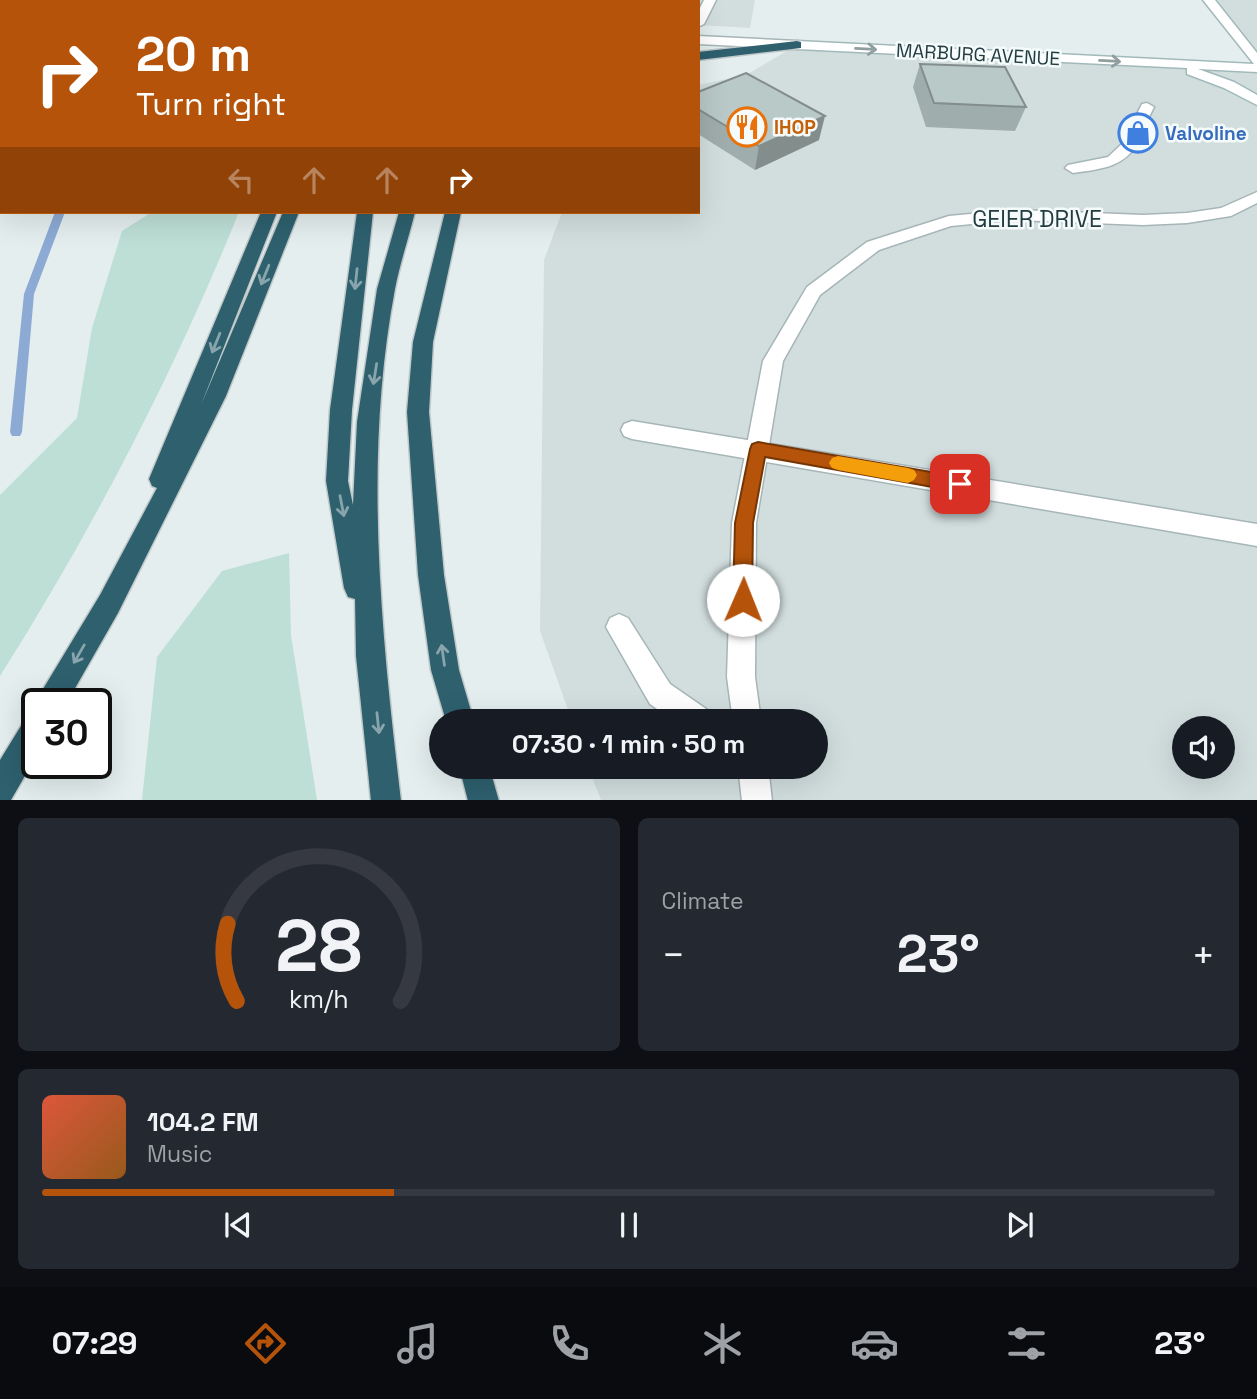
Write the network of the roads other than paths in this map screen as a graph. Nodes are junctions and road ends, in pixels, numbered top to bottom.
1 (710, 0) edge
2 (1209, 0) edge
3 (700, 20) edge
4 (700, 40) edge
5 (797, 45) junction
6 (700, 56) edge
7 (1257, 61) edge
8 (1173, 64) junction
9 (1257, 68) edge
10 (1257, 101) edge
11 (1146, 107) dead end
12 (1140, 122) dead end
13 (1130, 143) dead end
14 (1073, 168) dead end
15 (1257, 197) edge
16 (268, 214) edge
17 (289, 214) edge
18 (365, 214) edge
19 (406, 214) edge
20 (452, 214) edge
21 (466, 214) edge
22 (436, 279) junction
23 (632, 430) dead end
24 (758, 449) junction
25 (1257, 535) edge
26 (109, 604) junction
27 (620, 628) dead end
28 (370, 656) junction
29 (59, 688) edge
30 (456, 709) edge
31 (682, 709) edge
32 (745, 709) edge
33 (21, 753) edge
34 (478, 779) edge
35 (754, 779) edge
36 (0, 789) edge
37 (386, 800) edge
38 (484, 800) edge
39 (757, 800) edge

1 - 3 street
2 - 7 street
4 - 5 street, MARBURG AVENUE
5 - 6 highway
5 -> 8 street, MARBURG AVENUE
8 - 9 street, MARBURG AVENUE
8 - 10 street
11 - 12 street
13 - 14 street
15 - 24 street, GEIER DRIVE
16 -> 26 highway
17 -> 26 highway
18 -> 28 highway
19 -> 28 highway
20 - 22 highway
21 - 22 highway
30 -> 22 highway
23 - 24 street
24 - 25 street
24 - 32 street, GEIER DRIVE
26 -> 29 highway
27 - 31 street
28 -> 37 highway
33 - 36 highway
34 - 38 highway
35 - 39 street

